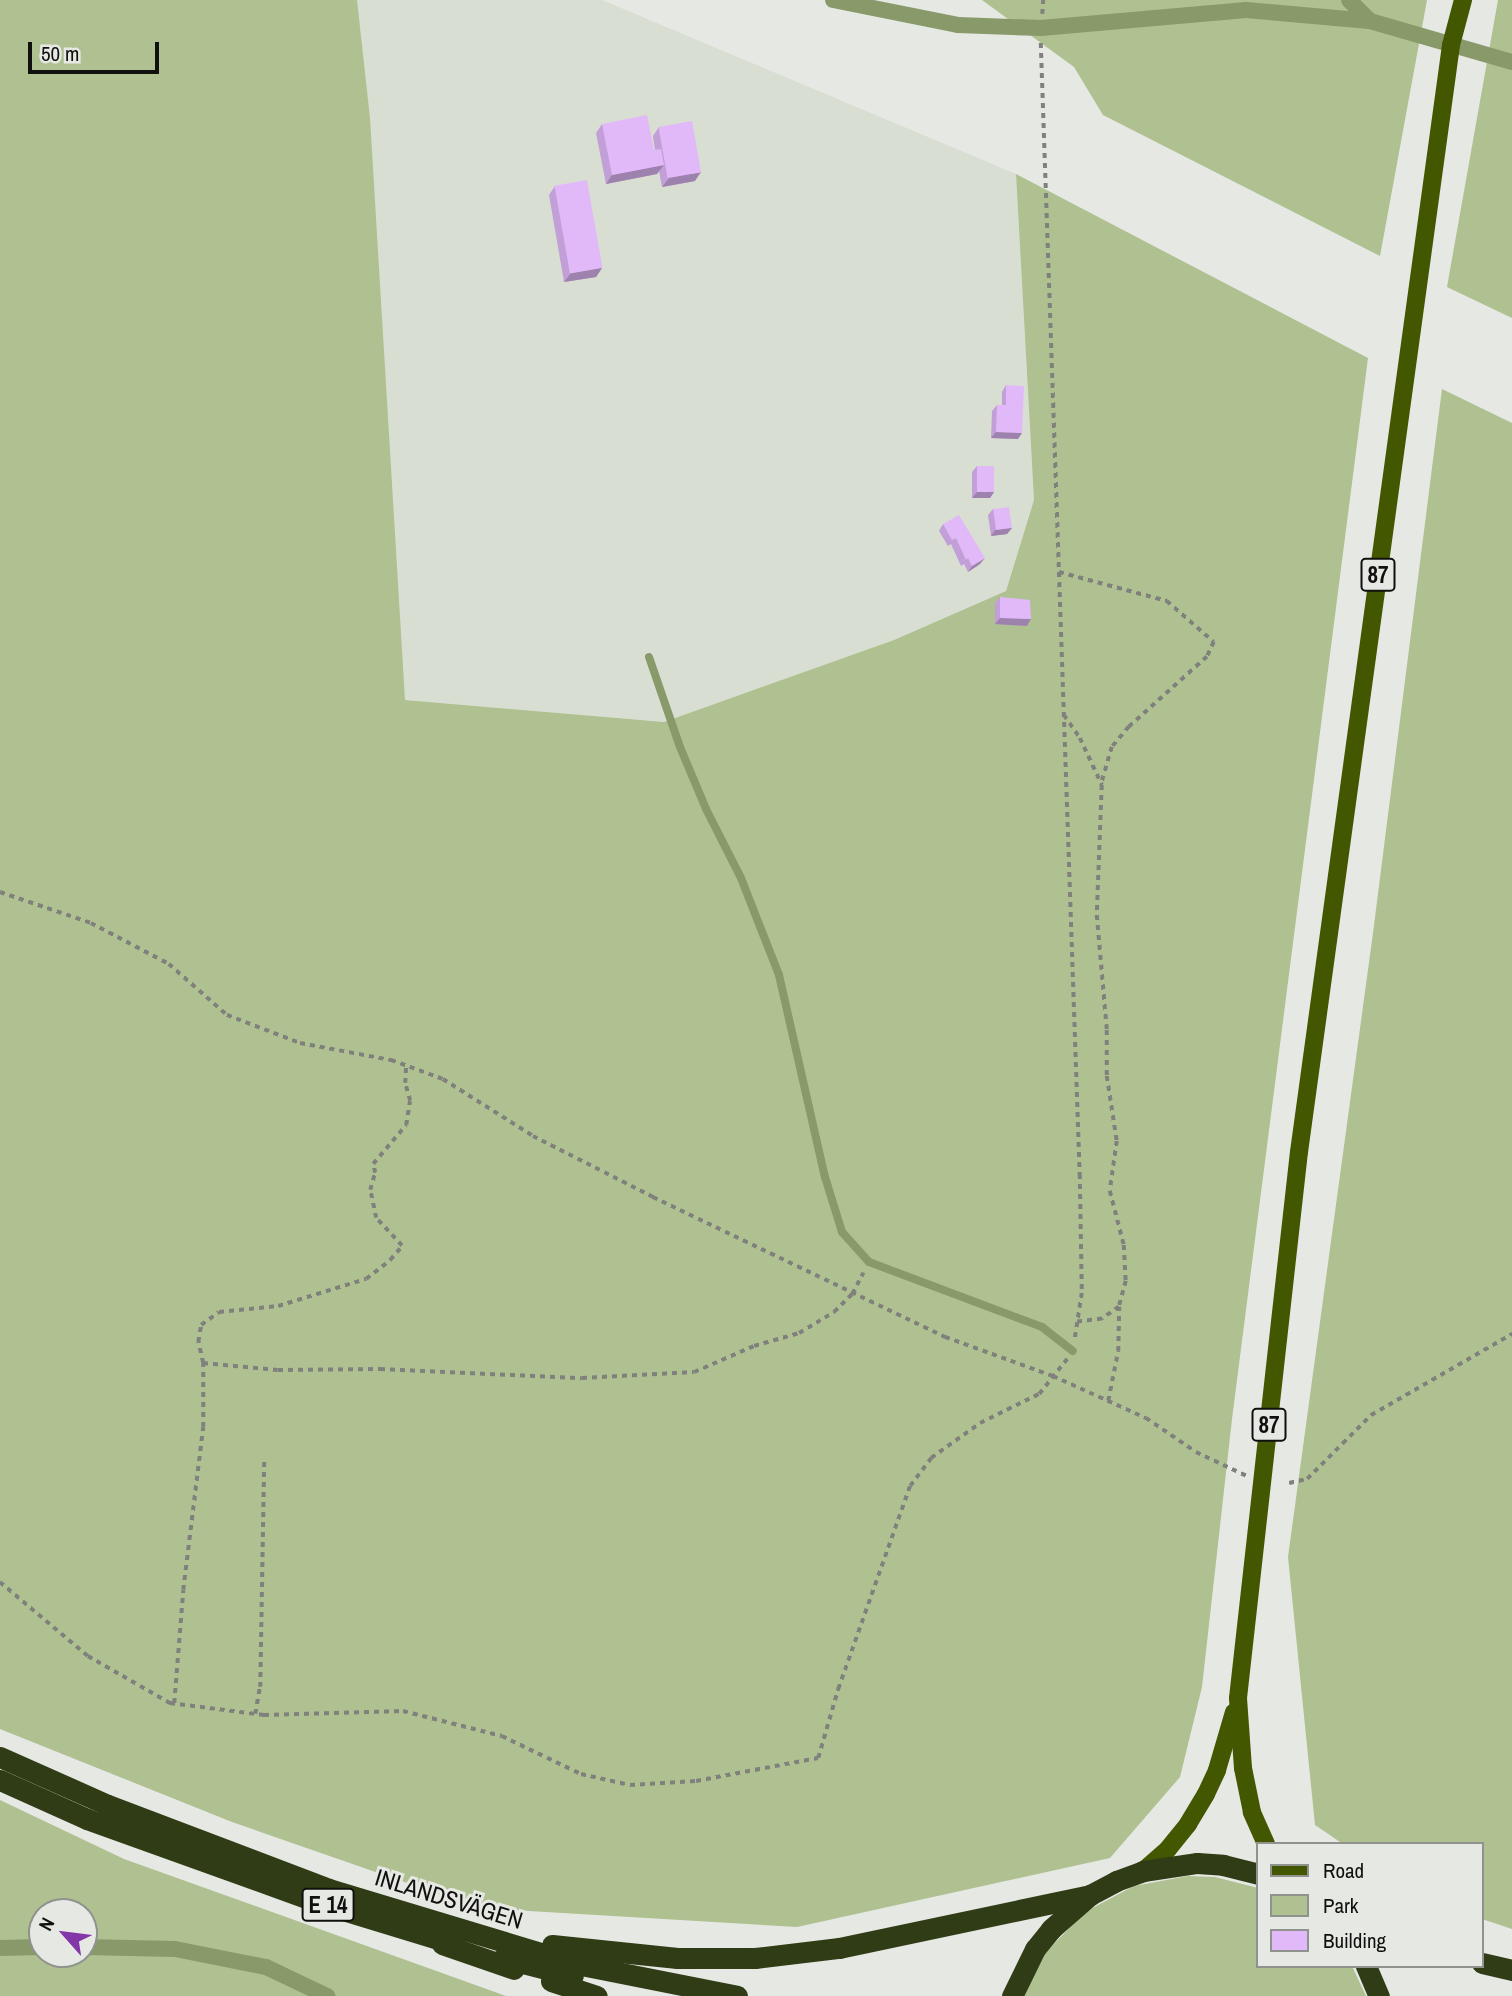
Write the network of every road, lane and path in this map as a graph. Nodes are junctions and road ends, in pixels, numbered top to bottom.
1 (833, 0) edge
2 (1349, 0) edge
3 (1463, 0) edge
4 (1370, 21) junction
5 (1451, 45) junction
6 (1512, 62) edge
7 (1059, 572) dead end
8 (649, 657) dead end
9 (1064, 715) dead end
10 (1102, 785) junction
11 (0, 892) edge
12 (406, 1065) junction
13 (869, 1262) junction
14 (852, 1294) junction
15 (1119, 1307) junction
16 (1077, 1322) dead end
17 (1512, 1334) edge
18 (1073, 1351) dead end
19 (203, 1363) junction
20 (1108, 1401) junction
21 (264, 1459) dead end
22 (1252, 1479) dead end
23 (1289, 1483) dead end
24 (1238, 1698) junction
25 (174, 1703) dead end
26 (254, 1714) dead end
27 (0, 1757) edge
28 (0, 1780) edge
29 (1265, 1842) edge
30 (1143, 1871) junction
31 (1256, 1874) edge
32 (1090, 1895) junction
33 (450, 1928) junction
34 (404, 1930) junction
35 (28, 1947) edge
36 (98, 1947) edge
37 (0, 1948) edge
38 (1484, 1963) edge
39 (1367, 1968) edge
40 (1512, 1970) edge
41 (327, 1996) edge
42 (597, 1996) edge
43 (667, 1996) edge
44 (737, 1996) edge
45 (1012, 1996) edge
46 (1379, 1996) edge

1 - 4 street
2 - 4 street
3 - 5 main road, 87
4 - 5 street
5 - 6 street
5 - 24 main road, 87
7 - 10 path
8 - 13 lane
9 - 10 path
10 - 15 path
11 - 12 path
12 - 14 path
12 - 19 path
13 - 14 path
13 - 18 lane
14 - 19 path
14 - 20 path
15 - 16 path
15 - 20 path
17 - 23 path
19 - 25 path
20 - 22 path
21 - 26 path
24 - 29 main road
24 - 30 main road
27 - 33 highway, INLANDSVÄGEN / E 14
28 - 34 highway, INLANDSVÄGEN / E 14
30 - 31 highway
30 - 32 highway
32 - 33 highway
32 - 45 highway
33 - 44 highway, INLANDSVÄGEN / E 14
34 - 42 highway
34 - 43 highway, INLANDSVÄGEN / E 14
35 - 37 street
36 - 41 street
38 - 40 highway
39 - 46 highway

